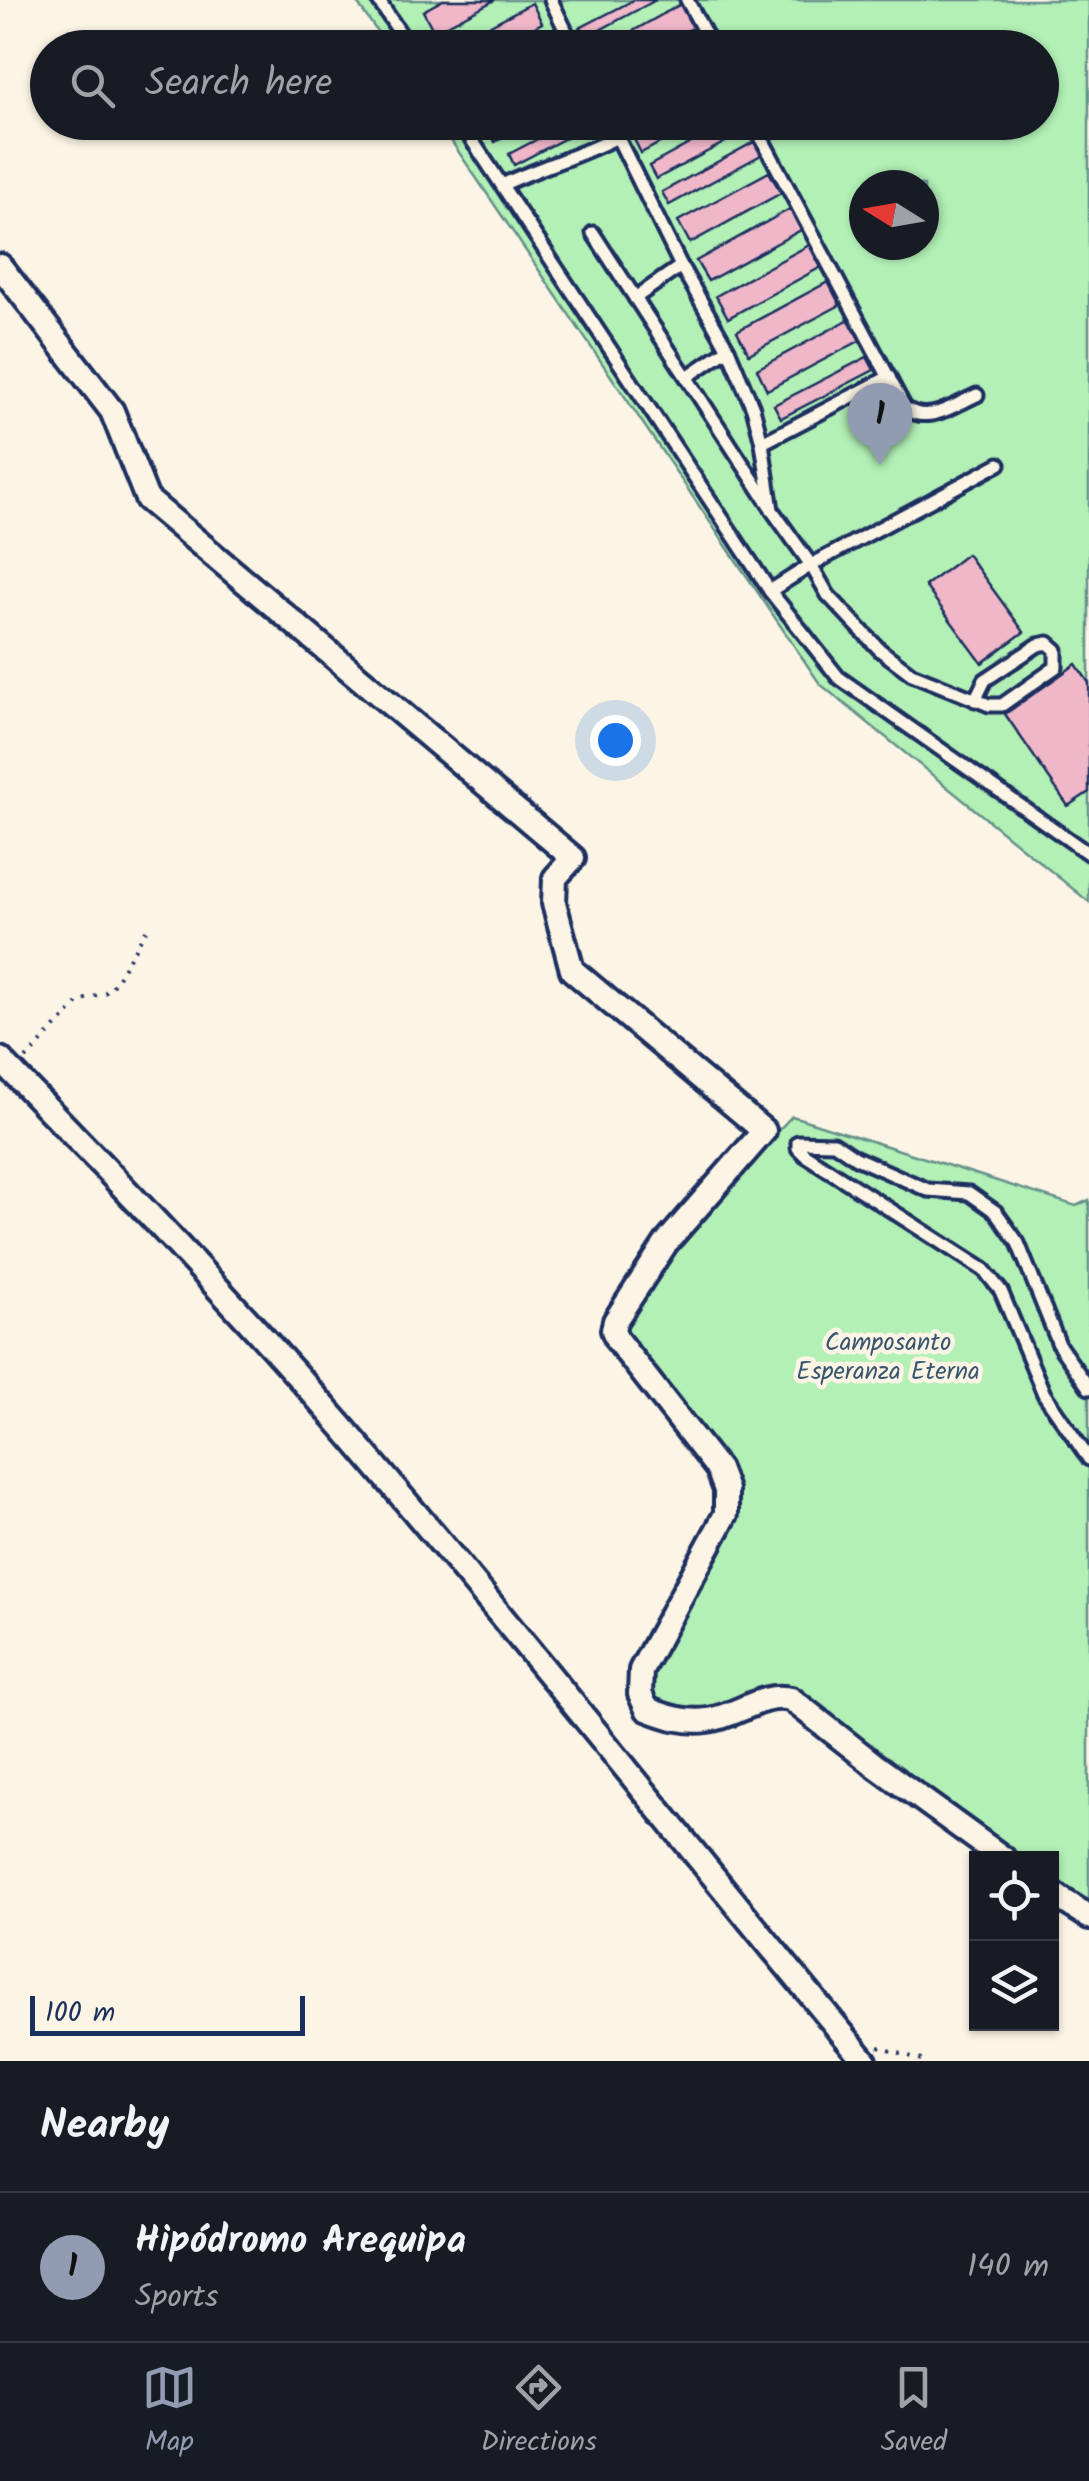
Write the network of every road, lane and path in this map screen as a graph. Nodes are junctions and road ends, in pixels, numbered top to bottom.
1 (378, 0) edge
2 (551, 0) edge
3 (687, 0) edge
4 (398, 30) edge
5 (565, 30) edge
6 (703, 30) edge
7 (472, 140) edge
8 (611, 140) edge
9 (618, 140) edge
10 (763, 140) edge
11 (502, 185) junction
12 (593, 233) dead end
13 (0, 266) edge
14 (681, 266) junction
15 (635, 298) junction
16 (728, 348) junction
17 (890, 376) junction
18 (687, 377) junction
19 (977, 395) dead end
20 (762, 443) junction
21 (999, 464) dead end
22 (772, 510) junction
23 (811, 565) junction
24 (770, 591) junction
25 (974, 700) junction
26 (1089, 854) edge
27 (148, 927) dead end
28 (1, 1060) edge
29 (1089, 1388) edge
30 (1089, 1459) edge
31 (993, 1851) edge
32 (1059, 1898) edge
33 (1089, 1917) edge
34 (871, 2054) edge
35 (925, 2061) edge

1 - 4 lane
2 - 5 lane
3 - 6 lane
7 - 11 lane
8 - 11 lane
9 - 14 lane
10 - 17 lane
11 - 24 lane
12 - 15 lane
13 - 31 street
14 - 15 lane
14 - 16 lane
15 - 18 lane
16 - 18 lane
16 - 20 lane
17 - 19 lane
17 - 20 lane
18 - 22 lane
20 - 22 lane
21 - 23 lane
22 - 23 lane
23 - 24 lane
23 - 25 lane
24 - 26 lane
25 - 25 lane
27 - 28 path
28 - 34 street
29 - 30 lane
32 - 33 street
34 - 35 path

